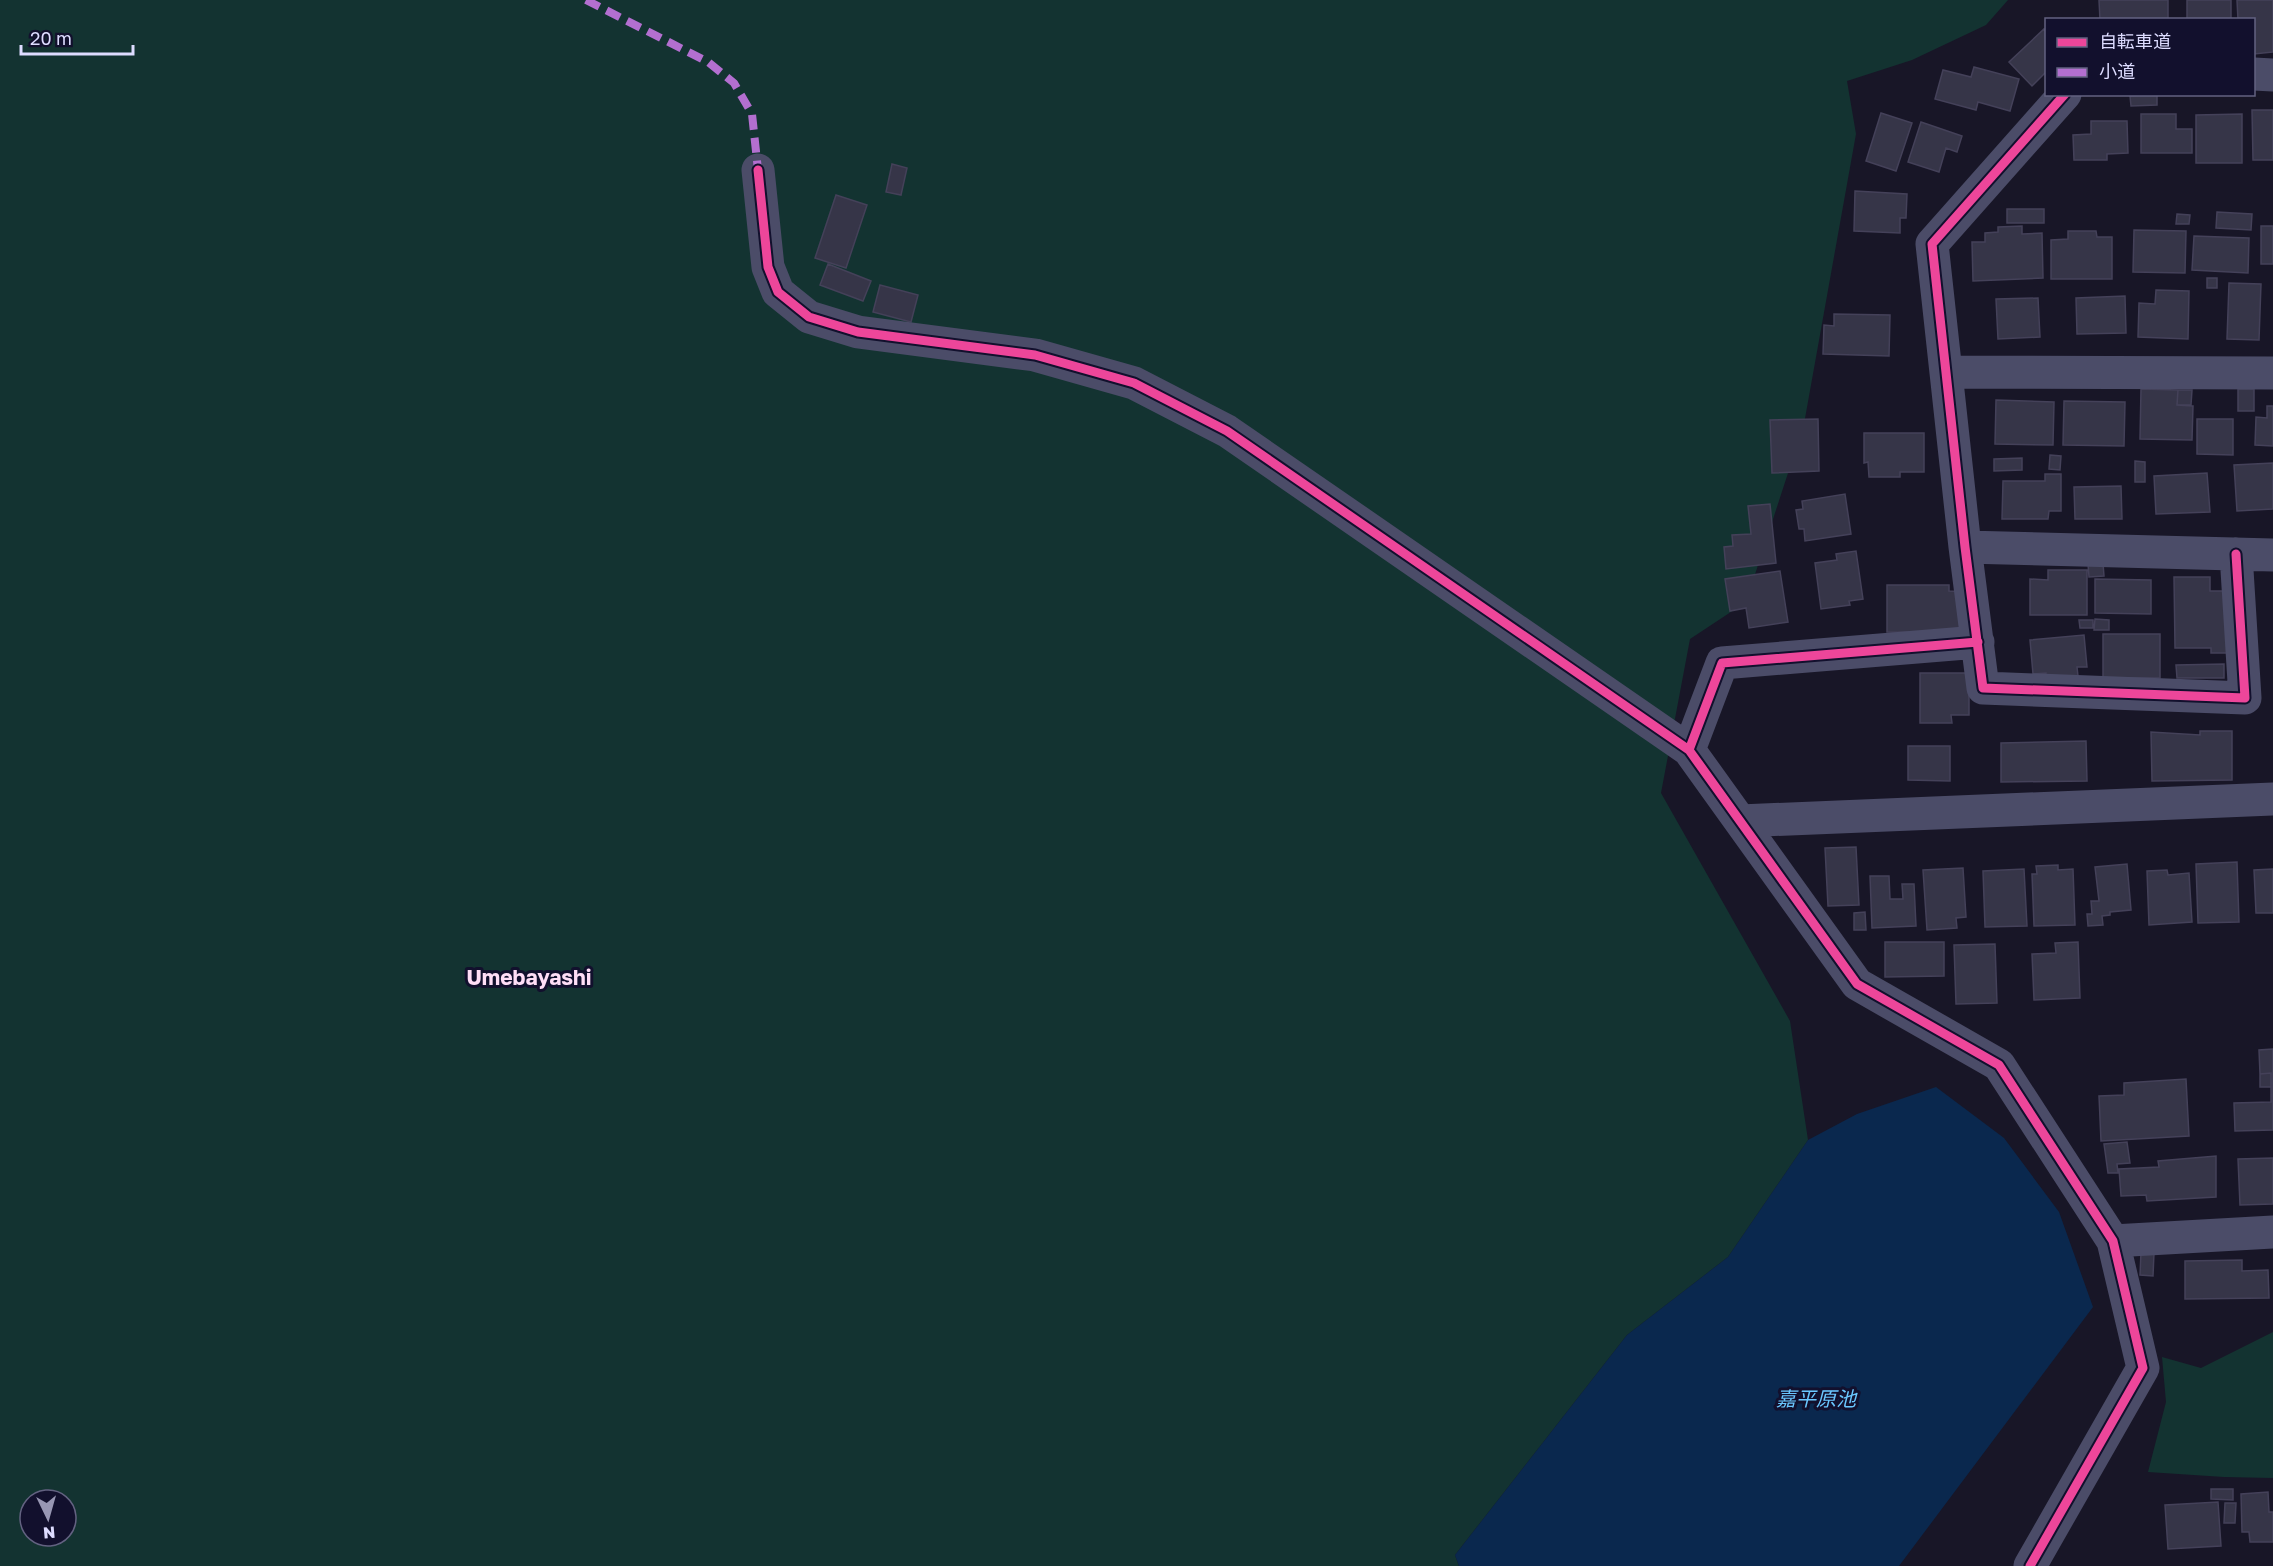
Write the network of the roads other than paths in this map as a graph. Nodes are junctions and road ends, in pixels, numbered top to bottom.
1 (2255, 74) edge
2 (2273, 75) edge
3 (2063, 96) edge
4 (758, 170) dead end
5 (1946, 372) junction
6 (2273, 373) edge
7 (1965, 548) junction
8 (2236, 555) junction
9 (2273, 555) edge
10 (1977, 642) junction
11 (1689, 750) junction
12 (2273, 799) edge
13 (1740, 821) junction
14 (2273, 1232) edge
15 (2113, 1241) junction
16 (2030, 1566) edge

1 - 2 street
3 - 5 street
4 - 11 street
5 - 6 street
5 - 7 street
7 - 8 street
7 - 10 street
8 - 9 street
8 - 10 street
10 - 11 street
11 - 13 street
12 - 13 street
13 - 15 street
14 - 15 street
15 - 16 street

